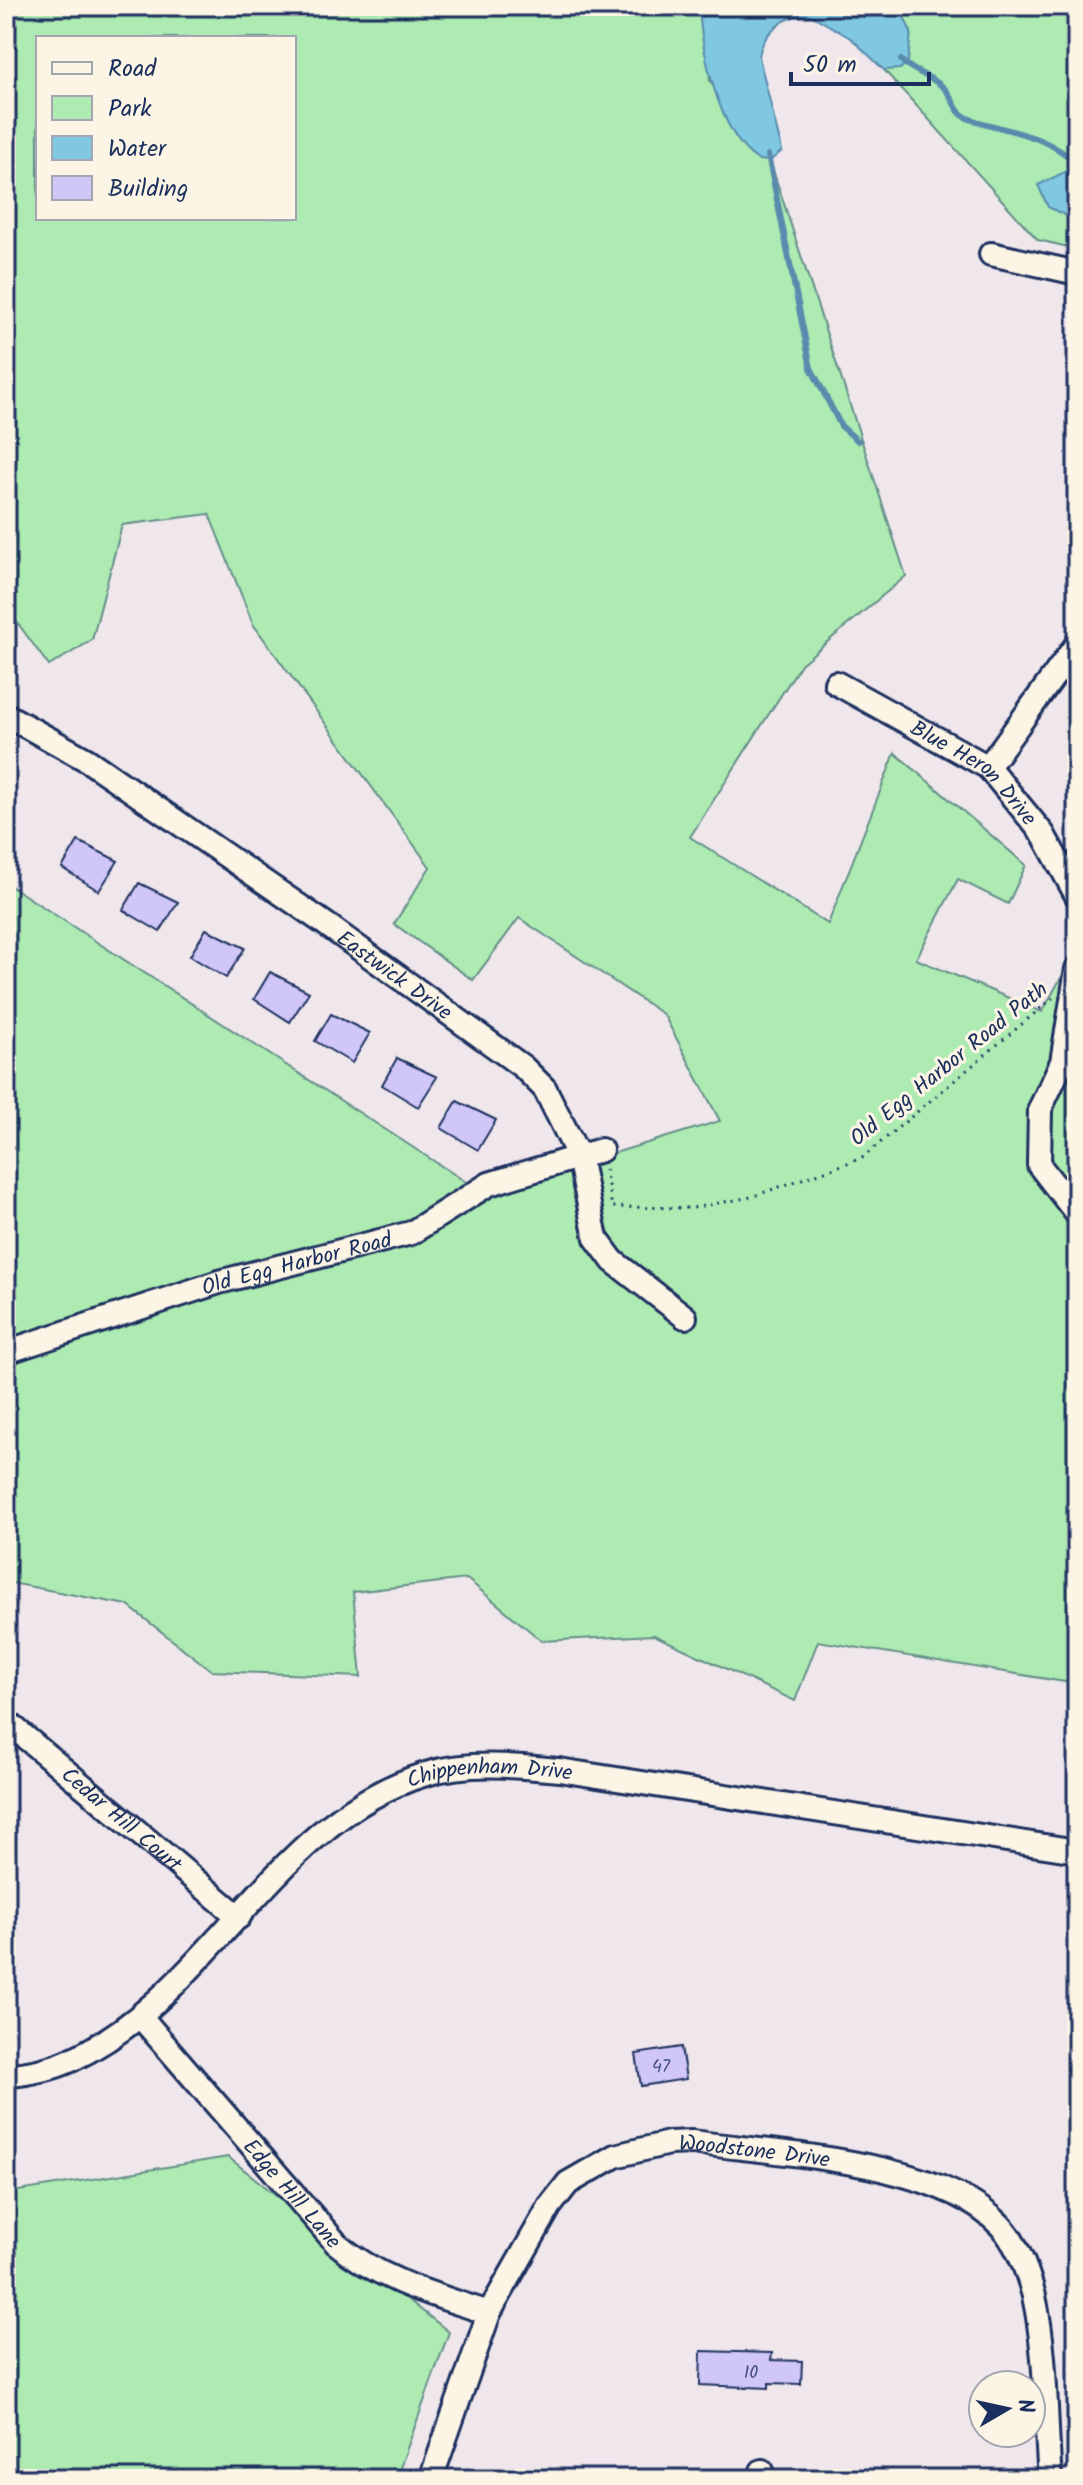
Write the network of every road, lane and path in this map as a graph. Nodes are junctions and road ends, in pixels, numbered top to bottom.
1 (991, 254) dead end
2 (1077, 273) edge
3 (1077, 644) edge
4 (836, 683) dead end
5 (6, 715) edge
6 (988, 767) junction
7 (1077, 896) edge
8 (1076, 974) edge
9 (601, 1150) joint
10 (579, 1157) junction
11 (1077, 1214) edge
12 (685, 1317) dead end
13 (6, 1352) edge
14 (6, 1721) edge
15 (1077, 1851) edge
16 (239, 1917) junction
17 (140, 2016) junction
18 (6, 2076) edge
19 (489, 2313) junction
20 (431, 2479) edge
21 (1050, 2479) edge

1 - 2 street
3 - 6 street
4 - 6 street, Blue Heron Drive
5 - 10 street, Eastwick Drive
6 - 7 street, Blue Heron Drive
8 - 9 path, Old Egg Harbor Road Path
8 - 11 street
9 - 10 street, Old Egg Harbor Road
10 - 12 street, Eastwick Drive
10 - 13 street, Old Egg Harbor Road
14 - 16 street, Cedar Hill Court
15 - 16 street, Chippenham Drive
16 - 17 street, Chippenham Drive
17 - 18 street, Chippenham Drive
17 - 19 street, Edge Hill Lane
19 - 20 street, Woodstone Drive
19 - 21 street, Woodstone Drive

